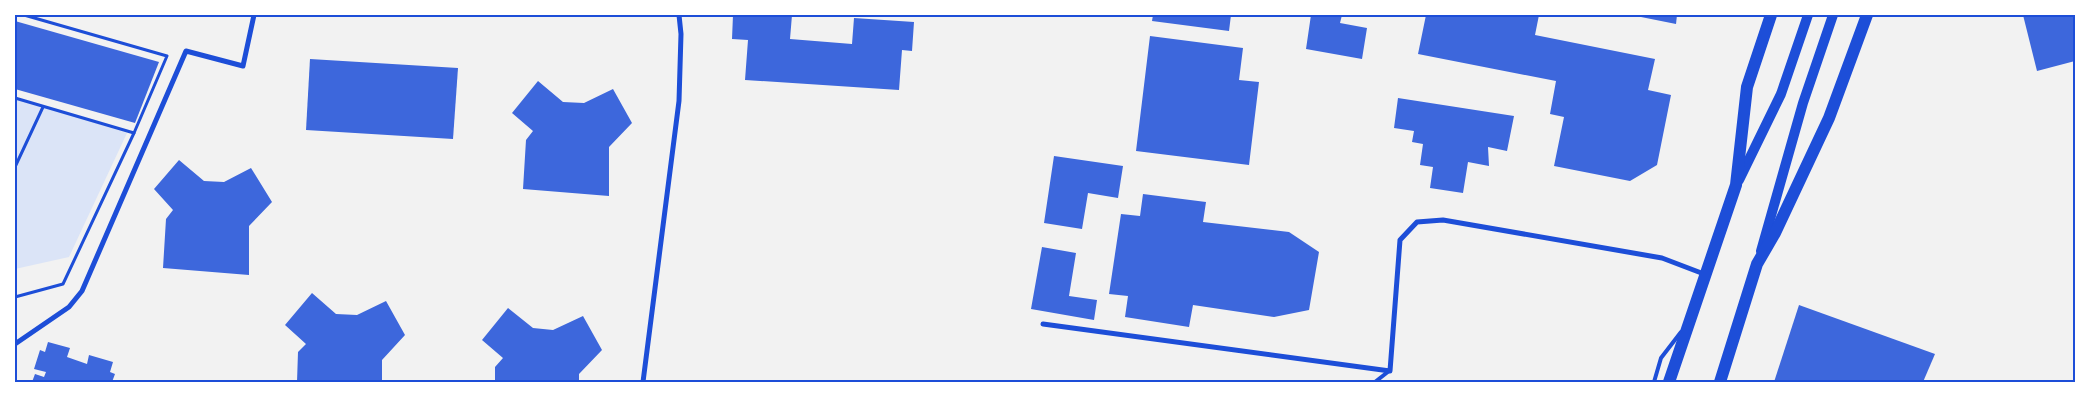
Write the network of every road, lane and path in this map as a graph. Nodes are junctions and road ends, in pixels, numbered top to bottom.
1 (24, 15) edge
2 (254, 15) edge
3 (679, 15) edge
4 (1771, 15) edge
5 (1808, 15) edge
6 (1833, 15) edge
7 (1867, 15) edge
8 (15, 98) edge
9 (43, 107) junction
10 (134, 134) junction
11 (15, 167) edge
12 (1736, 185) junction
13 (1757, 264) junction
14 (1707, 275) junction
15 (15, 297) edge
16 (1690, 320) junction
17 (1043, 324) dead end
18 (15, 344) edge
19 (1390, 371) junction
20 (643, 382) edge
21 (1375, 382) edge
22 (1654, 382) edge
23 (1669, 382) edge
24 (1720, 382) edge

1 - 10 path
2 - 18 street
3 - 20 street
4 - 12 main road
5 - 12 main road
6 - 13 main road
7 - 13 main road
8 - 9 path
9 - 10 path
9 - 11 path
10 - 15 path
12 - 14 main road
13 - 24 main road
14 - 16 main road
14 - 19 street
16 - 22 lane
16 - 23 main road
17 - 19 street
19 - 21 lane

